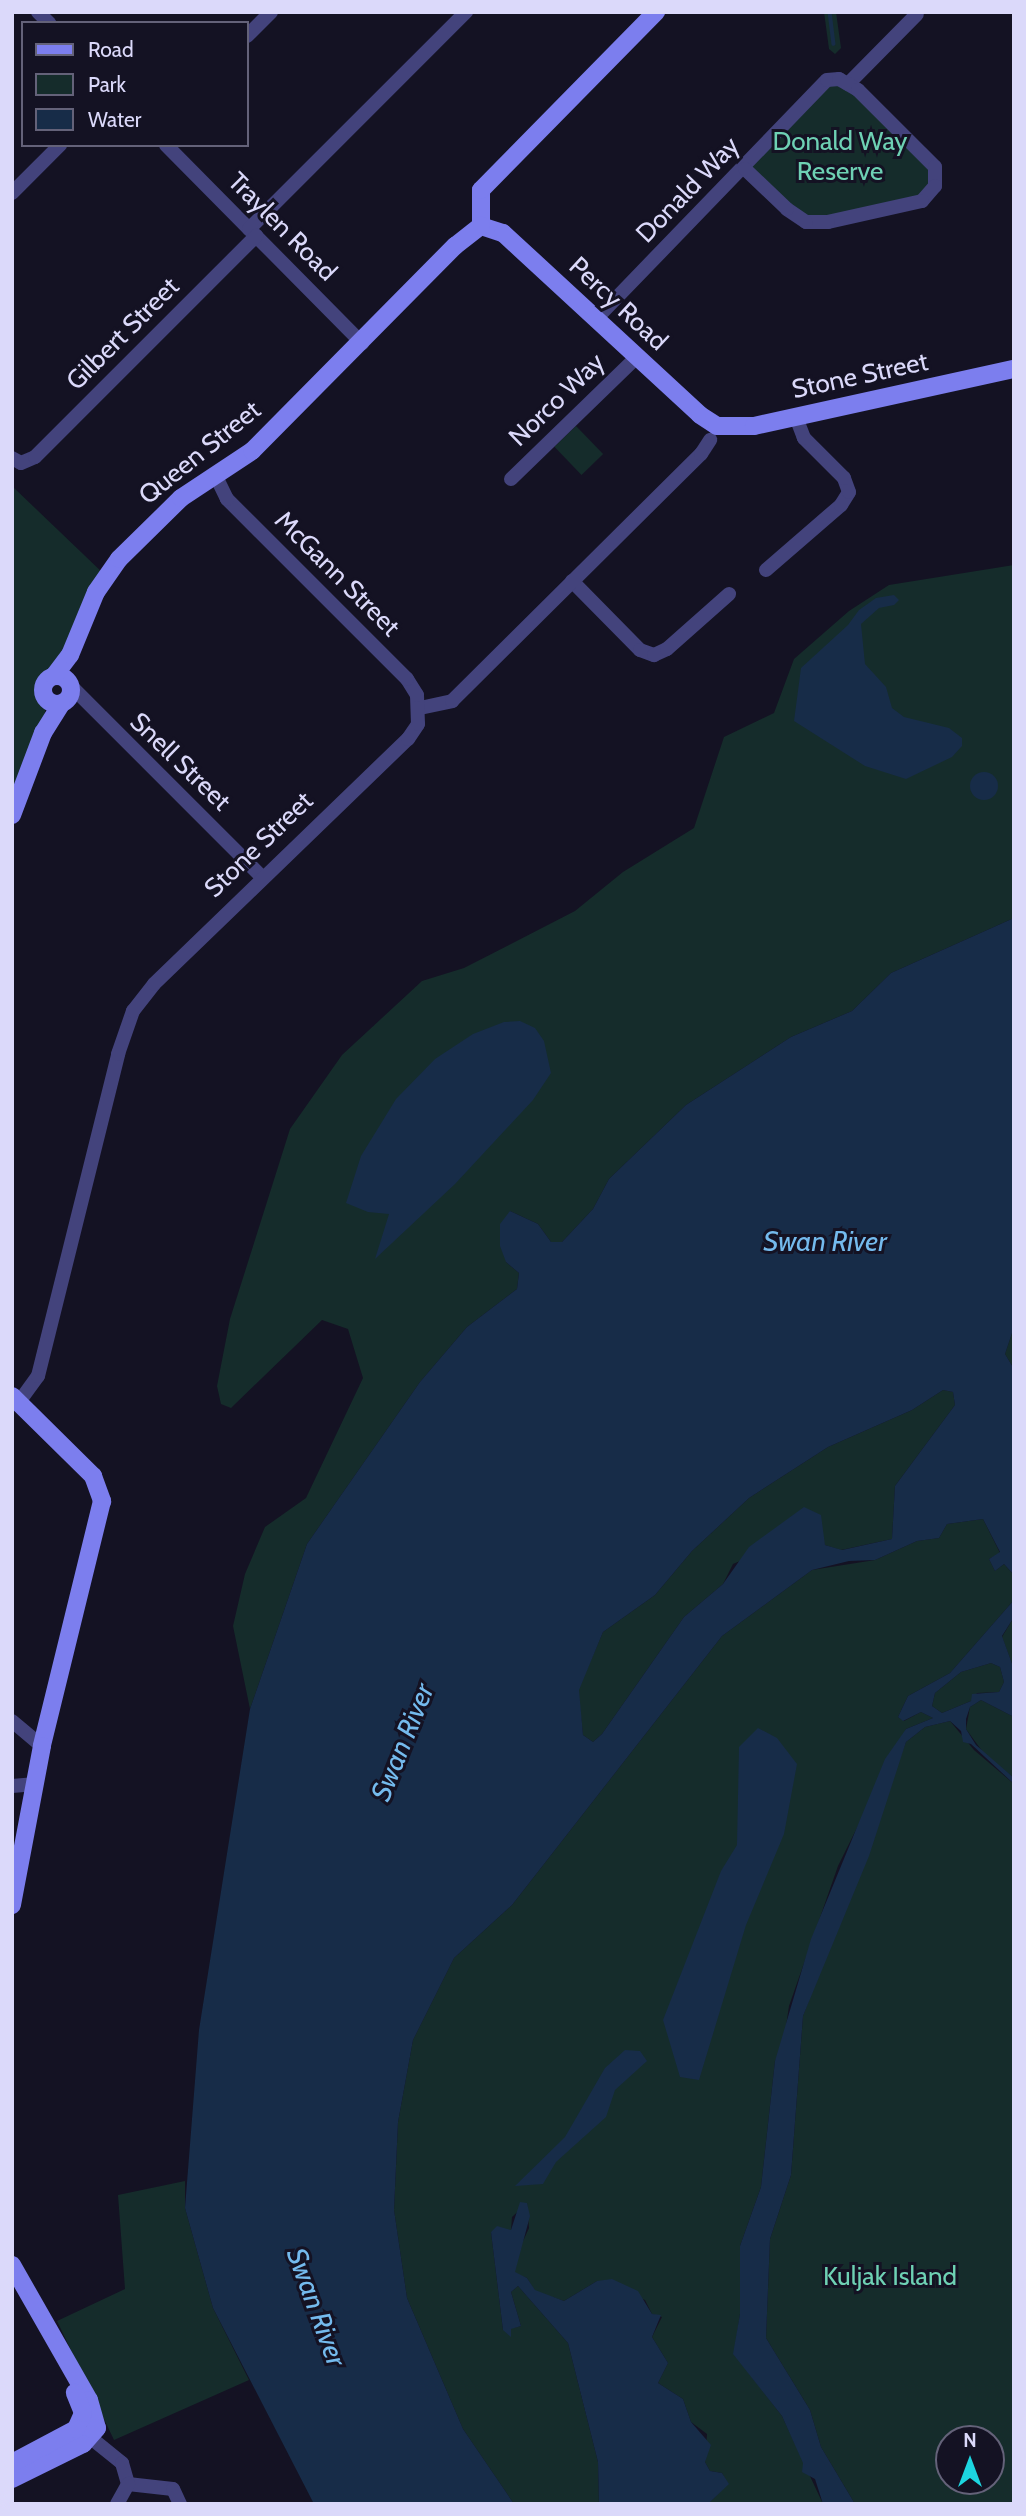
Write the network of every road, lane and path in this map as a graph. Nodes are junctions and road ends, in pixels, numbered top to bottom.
1 (271, 12) edge
2 (466, 12) edge
3 (656, 12) edge
4 (917, 13) edge
5 (248, 35) edge
6 (848, 84) junction
7 (58, 147) edge
8 (168, 147) edge
9 (745, 169) junction
10 (12, 194) edge
11 (485, 228) junction
12 (252, 232) junction
13 (596, 319) junction
14 (362, 343) junction
15 (638, 356) junction
16 (1014, 369) edge
17 (796, 417) junction
18 (714, 433) junction
19 (17, 461) edge
20 (215, 476) junction
21 (511, 479) dead end
22 (766, 570) dead end
23 (572, 581) junction
24 (729, 594) dead end
25 (61, 691) junction
26 (420, 708) junction
27 (12, 815) edge
28 (262, 877) junction
29 (16, 1399) edge
30 (12, 1721) edge
31 (41, 1746) junction
32 (33, 1784) junction
33 (12, 1786) edge
34 (12, 1905) edge
35 (12, 2265) edge
36 (90, 2428) junction
37 (21, 2464) edge
38 (12, 2479) edge
39 (128, 2484) junction
40 (117, 2504) edge
41 (180, 2504) edge

1 - 5 street
2 - 12 street, Gilbert Street
3 - 11 street
4 - 6 street
6 - 9 street, Donald Way
6 - 9 street
7 - 10 street
8 - 12 street, Traylen Road
9 - 13 street, Donald Way
11 - 13 street, Percy Road
11 - 14 street, Queen Street
12 - 14 street, Traylen Road
12 - 19 street, Gilbert Street
13 - 15 street, Percy Road
14 - 20 street, Queen Street
15 - 18 street, Percy Road
15 - 21 street, Norco Way
16 - 17 street, Stone Street
17 - 18 street, Stone Street
17 - 22 street
18 - 23 street
20 - 25 street, Queen Street
20 - 26 street, McGann Street
23 - 24 street
23 - 26 street
25 - 27 street, Queen Street
25 - 28 street, Snell Street
26 - 28 street, Stone Street
28 - 29 street, Stone Street
29 - 31 street
30 - 31 street
31 - 32 street
32 - 33 street
32 - 34 street
35 - 36 street
36 - 37 street
36 - 39 street
37 - 38 street
39 - 40 street
39 - 41 street

